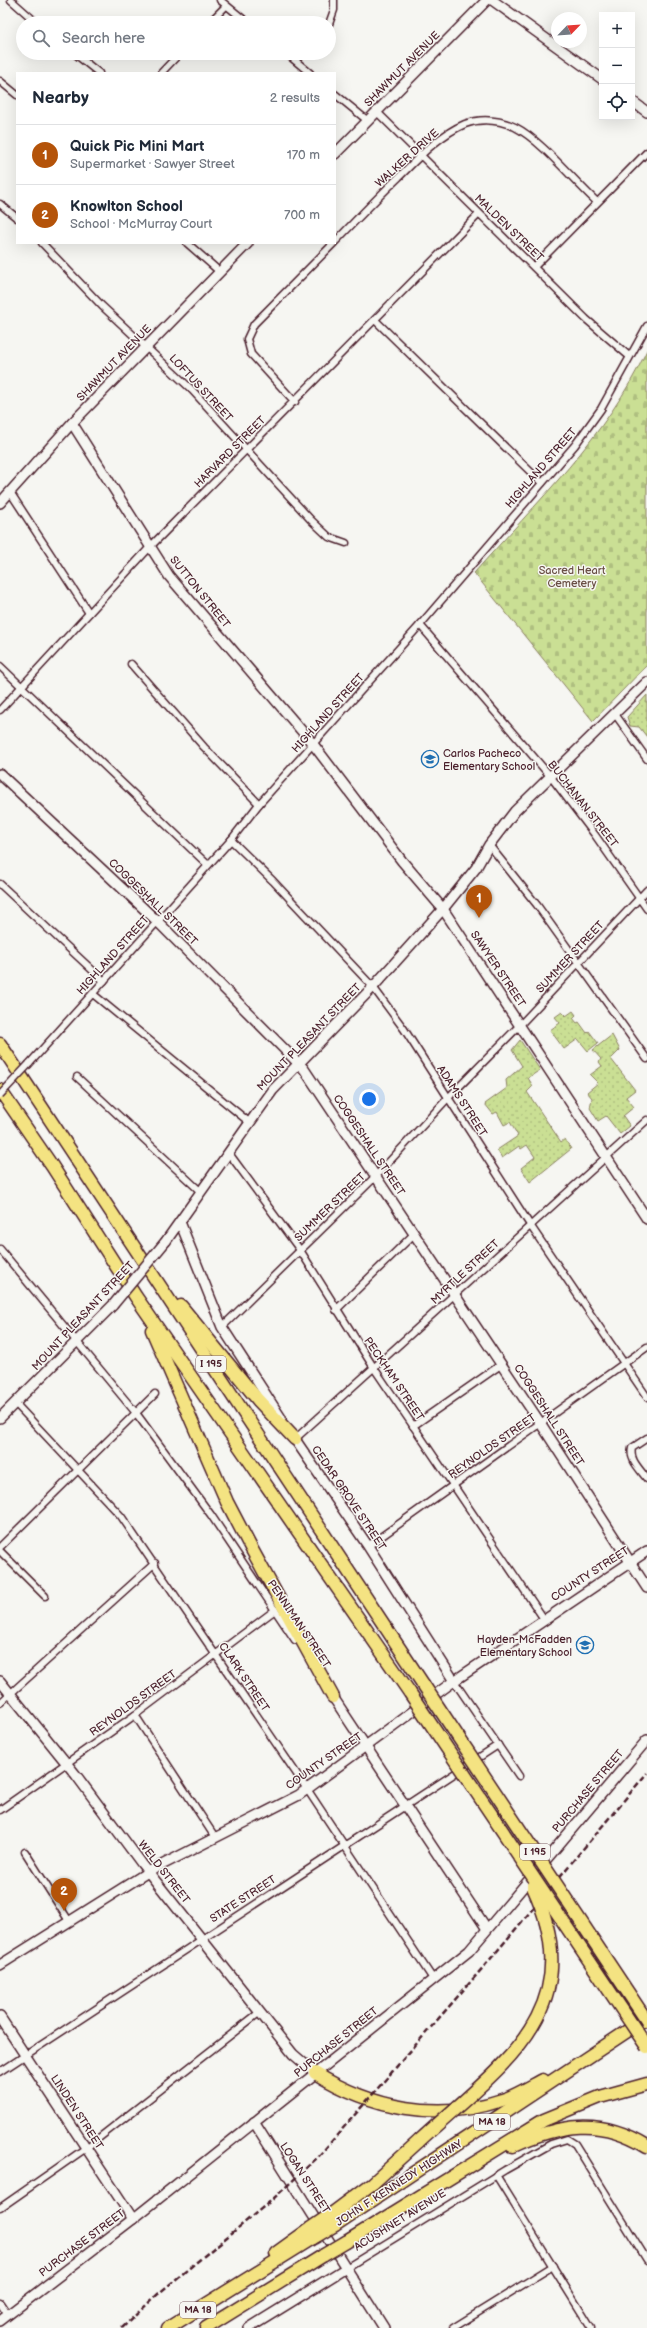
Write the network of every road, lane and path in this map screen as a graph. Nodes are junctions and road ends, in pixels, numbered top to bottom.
1 (11, 0) edge
2 (220, 0) edge
3 (334, 0) edge
4 (487, 0) edge
5 (492, 0) edge
6 (226, 6) junction
7 (29, 16) edge
8 (216, 16) edge
9 (239, 16) edge
10 (332, 16) edge
11 (82, 60) edge
12 (173, 60) edge
13 (295, 60) edge
14 (97, 72) edge
15 (162, 72) edge
16 (309, 72) edge
17 (599, 77) edge
18 (0, 81) edge
19 (16, 94) edge
20 (336, 95) edge
21 (635, 103) edge
22 (377, 112) junction
23 (647, 112) edge
24 (368, 121) junction
25 (647, 152) edge
26 (336, 153) edge
27 (421, 155) junction
28 (597, 202) junction
29 (0, 204) edge
30 (479, 214) junction
31 (16, 217) edge
32 (336, 240) edge
33 (43, 244) edge
34 (188, 244) edge
35 (247, 244) edge
36 (332, 244) edge
37 (534, 266) junction
38 (220, 272) junction
39 (375, 320) junction
40 (647, 326) edge
41 (146, 346) junction
42 (629, 356) junction
43 (295, 402) junction
44 (72, 422) junction
45 (246, 451) junction
46 (542, 483) junction
47 (10, 492) junction
48 (0, 503) edge
49 (346, 542) dead end
50 (150, 548) junction
51 (89, 613) junction
52 (420, 625) junction
53 (131, 664) dead end
54 (0, 666) edge
55 (647, 682) edge
56 (21, 687) junction
57 (0, 710) edge
58 (615, 714) junction
59 (313, 744) junction
60 (647, 759) edge
61 (0, 774) edge
62 (551, 777) junction
63 (259, 804) junction
64 (231, 840) junction
65 (489, 845) junction
66 (208, 865) junction
67 (0, 884) edge
68 (647, 890) edge
69 (640, 898) junction
70 (443, 909) junction
71 (647, 909) edge
72 (157, 922) junction
73 (578, 963) junction
74 (104, 981) junction
75 (373, 987) junction
76 (93, 994) junction
77 (520, 1024) junction
78 (0, 1044) edge
79 (647, 1059) edge
80 (298, 1063) junction
81 (78, 1077) dead end
82 (0, 1090) edge
83 (0, 1095) edge
84 (448, 1098) junction
85 (647, 1120) edge
86 (249, 1122) junction
87 (228, 1152) junction
88 (607, 1158) junction
89 (375, 1177) junction
90 (200, 1191) junction
91 (647, 1218) edge
92 (180, 1222) junction
93 (530, 1225) junction
94 (414, 1234) junction
95 (0, 1249) edge
96 (300, 1250) junction
97 (154, 1275) junction
98 (455, 1295) junction
99 (136, 1297) junction
100 (336, 1310) junction
101 (222, 1327) junction
102 (78, 1341) junction
103 (647, 1347) edge
104 (624, 1362) junction
105 (502, 1364) junction
106 (374, 1368) junction
107 (155, 1394) dead end
108 (647, 1397) edge
109 (15, 1403) junction
110 (136, 1413) junction
111 (0, 1418) edge
112 (541, 1424) junction
113 (413, 1426) junction
114 (295, 1438) junction
115 (647, 1438) edge
116 (78, 1471) junction
117 (647, 1479) edge
118 (452, 1486) junction
119 (368, 1546) junction
120 (0, 1547) edge
121 (0, 1551) edge
122 (647, 1551) edge
123 (630, 1562) junction
124 (155, 1563) junction
125 (647, 1588) edge
126 (44, 1596) dead end
127 (276, 1610) junction
128 (544, 1619) junction
129 (217, 1654) junction
130 (0, 1681) edge
131 (454, 1681) junction
132 (10, 1693) junction
133 (333, 1697) junction
134 (0, 1702) edge
135 (135, 1715) junction
136 (647, 1740) edge
137 (498, 1745) junction
138 (366, 1747) junction
139 (66, 1763) junction
140 (519, 1776) dead end
141 (307, 1789) junction
142 (405, 1806) junction
143 (0, 1810) edge
144 (505, 1835) junction
145 (215, 1837) junction
146 (345, 1845) junction
147 (25, 1852) dead end
148 (148, 1872) junction
149 (69, 1921) junction
150 (488, 1929) junction
151 (201, 1939) junction
152 (0, 1965) edge
153 (433, 1979) junction
154 (260, 2012) junction
155 (0, 2017) edge
156 (647, 2020) edge
157 (647, 2047) edge
158 (595, 2053) junction
159 (26, 2056) junction
160 (0, 2072) edge
161 (315, 2073) junction
162 (647, 2084) edge
163 (254, 2122) junction
164 (647, 2146) edge
165 (86, 2148) junction
166 (467, 2166) junction
167 (496, 2175) junction
168 (0, 2208) edge
169 (133, 2219) junction
170 (333, 2220) junction
171 (647, 2260) edge
172 (553, 2266) junction
173 (346, 2268) junction
174 (0, 2303) edge
175 (8, 2315) junction
176 (0, 2321) edge
177 (168, 2328) edge
178 (206, 2328) edge
179 (249, 2328) edge
180 (384, 2328) edge
181 (453, 2328) edge
182 (591, 2328) edge

1 - 7 street
2 - 6 street
3 - 10 street
4 - 22 main road, SHAWMUT AVENUE
5 - 17 main road
6 - 8 street
6 - 9 street
11 - 14 street
12 - 15 street
13 - 16 street
18 - 19 street
20 - 24 street
21 - 23 main road
22 - 24 main road, SHAWMUT AVENUE
22 - 27 street, MALDEN STREET
24 - 26 main road, SHAWMUT AVENUE
25 - 28 street
27 - 28 street, WALKER DRIVE
27 - 30 street, MALDEN STREET
27 - 32 street, WALKER DRIVE
28 - 37 street
29 - 31 street
30 - 37 street, MALDEN STREET
30 - 39 street, HARVARD STREET
33 - 41 street, LOFTUS STREET
34 - 38 street
35 - 38 main road, SHAWMUT AVENUE
36 - 43 street, WALKER DRIVE
37 - 42 street, MALDEN STREET
38 - 41 main road, SHAWMUT AVENUE
39 - 43 street, HARVARD STREET
39 - 46 street
40 - 42 street, HIGHLAND STREET
41 - 44 main road, SHAWMUT AVENUE
41 - 45 street, LOFTUS STREET
42 - 46 street, HIGHLAND STREET
43 - 45 street, HARVARD STREET
44 - 47 main road, SHAWMUT AVENUE
44 - 50 main road, SUTTON STREET
45 - 49 street, LOFTUS STREET
45 - 50 street, HARVARD STREET
46 - 52 street, HIGHLAND STREET
47 - 48 main road, SHAWMUT AVENUE
47 - 51 street
50 - 51 street, HARVARD STREET
50 - 59 main road, SUTTON STREET
51 - 56 street, HARVARD STREET
52 - 59 street, HIGHLAND STREET
52 - 62 street, BUCHANAN STREET
53 - 63 street
54 - 56 street
55 - 58 main road, MOUNT PLEASANT STREET
56 - 57 street, HARVARD STREET
56 - 66 street
58 - 60 street
58 - 62 main road, MOUNT PLEASANT STREET
59 - 63 street, HIGHLAND STREET
59 - 70 main road, SAWYER STREET
61 - 72 main road, COGGESHALL STREET
62 - 65 main road, MOUNT PLEASANT STREET
62 - 69 street, BUCHANAN STREET
63 - 64 street, HIGHLAND STREET
64 - 66 street, HIGHLAND STREET
64 - 75 street, ADAMS STREET
65 - 70 main road, MOUNT PLEASANT STREET
65 - 73 street
66 - 72 street, HIGHLAND STREET
67 - 74 street
68 - 69 street, SUMMER STREET
69 - 71 street, BUCHANAN STREET
69 - 73 street, SUMMER STREET
70 - 75 main road, MOUNT PLEASANT STREET
70 - 77 main road, SAWYER STREET
72 - 74 street, HIGHLAND STREET
72 - 80 main road, COGGESHALL STREET
73 - 77 street, SUMMER STREET
73 - 79 street
74 - 76 street, HIGHLAND STREET
75 - 80 main road, MOUNT PLEASANT STREET
75 - 84 street, ADAMS STREET
76 - 83 street, HIGHLAND STREET, bridge
76 - 86 street
77 - 84 street, SUMMER STREET
77 - 88 main road, SAWYER STREET
78 - 97 highway, I 195
80 - 86 main road, MOUNT PLEASANT STREET
80 - 89 main road, COGGESHALL STREET
81 - 90 street
82 - 99 highway, I 195
84 - 89 street, SUMMER STREET
84 - 93 street, ADAMS STREET
85 - 88 street, MYRTLE STREET
86 - 87 main road, MOUNT PLEASANT STREET
87 - 90 main road, MOUNT PLEASANT STREET
87 - 96 street, PECKHAM STREET
88 - 91 main road, SAWYER STREET
88 - 93 street, MYRTLE STREET
89 - 94 main road, COGGESHALL STREET
89 - 96 street, SUMMER STREET
90 - 92 main road, MOUNT PLEASANT STREET
92 - 101 main road, CEDAR GROVE STREET
92 - 102 main road, MOUNT PLEASANT STREET, bridge
93 - 98 street, MYRTLE STREET
93 - 104 street, ADAMS STREET
94 - 98 main road, COGGESHALL STREET
94 - 100 street
95 - 102 street, PENNIMAN STREET
96 - 100 street, PECKHAM STREET
96 - 101 street, SUMMER STREET
97 - 114 highway
97 - 156 highway, I 195, bridge
98 - 105 main road, COGGESHALL STREET
98 - 106 street, MYRTLE STREET
99 - 133 highway
99 - 144 highway, I 195, bridge
100 - 106 street, PECKHAM STREET
101 - 114 main road, CEDAR GROVE STREET
102 - 109 main road, MOUNT PLEASANT STREET
102 - 110 street, PENNIMAN STREET
103 - 104 street, REYNOLDS STREET
104 - 108 street, ADAMS STREET
104 - 112 street, REYNOLDS STREET
105 - 112 main road, COGGESHALL STREET
105 - 113 street
106 - 113 street, PECKHAM STREET
106 - 114 street, MYRTLE STREET
107 - 110 street
109 - 111 main road, MOUNT PLEASANT STREET
109 - 116 street, CLARK STREET
110 - 116 street
110 - 127 street, PENNIMAN STREET
112 - 118 street, REYNOLDS STREET
112 - 123 main road, COGGESHALL STREET
113 - 118 street, PECKHAM STREET
114 - 119 main road, CEDAR GROVE STREET
115 - 117 street
116 - 120 street
116 - 124 street, CLARK STREET
118 - 119 street, REYNOLDS STREET
118 - 128 street, PECKHAM STREET
119 - 131 main road, CEDAR GROVE STREET
121 - 126 street
122 - 123 main road, COUNTY STREET
123 - 125 main road, COGGESHALL STREET
123 - 128 main road, COUNTY STREET
124 - 129 street, CLARK STREET
124 - 132 street
127 - 129 street, REYNOLDS STREET
127 - 133 street, PENNIMAN STREET
128 - 131 main road, COUNTY STREET
129 - 135 street, REYNOLDS STREET
129 - 141 street, CLARK STREET
130 - 132 main road, WELD STREET
131 - 137 street, CEDAR GROVE STREET
131 - 138 main road, COUNTY STREET
132 - 134 street
132 - 139 main road, WELD STREET
133 - 138 main road, PENNIMAN STREET
135 - 139 street, REYNOLDS STREET
135 - 145 street
136 - 150 main road, PURCHASE STREET
137 - 140 street, CEDAR GROVE STREET
137 - 142 street, STATE STREET
138 - 141 main road, COUNTY STREET
138 - 142 main road, PENNIMAN STREET
139 - 143 street, REYNOLDS STREET
139 - 148 main road, WELD STREET
141 - 145 main road, COUNTY STREET
141 - 146 street, CLARK STREET
142 - 146 street, STATE STREET
142 - 150 main road, PENNIMAN STREET
144 - 157 highway, I 195, bridge
144 - 170 highway, bridge
145 - 148 main road, COUNTY STREET
146 - 151 street, STATE STREET
146 - 153 street, CLARK STREET
147 - 149 street
148 - 149 main road, COUNTY STREET
148 - 151 main road, WELD STREET
149 - 152 main road, COUNTY STREET
150 - 153 main road, PURCHASE STREET
151 - 154 main road, WELD STREET
151 - 159 street, STATE STREET
153 - 161 main road, PURCHASE STREET
154 - 161 main road, WELD STREET
154 - 165 street
155 - 159 main road, LINDEN STREET
156 - 158 highway, JOHN F. KENNEDY HIGHWAY / MA 18
158 - 161 highway
158 - 170 highway, JOHN F. KENNEDY HIGHWAY / MA 18
159 - 160 street, STATE STREET
159 - 165 main road, LINDEN STREET
161 - 163 main road, PURCHASE STREET
162 - 166 highway, JOHN F. KENNEDY HIGHWAY / MA 18
163 - 169 main road, PURCHASE STREET
163 - 173 main road, LOGAN STREET
164 - 166 highway
165 - 168 street
165 - 169 main road, LINDEN STREET
166 - 178 highway, JOHN F. KENNEDY HIGHWAY / MA 18, bridge
167 - 171 street, ACUSHNET AVENUE
167 - 172 street
167 - 173 street, ACUSHNET AVENUE
169 - 175 main road, PURCHASE STREET
170 - 177 highway, JOHN F. KENNEDY HIGHWAY / MA 18, bridge
172 - 181 street
172 - 182 street
173 - 179 main road, ACUSHNET AVENUE
173 - 180 main road, LOGAN STREET
174 - 175 street
175 - 176 main road, PURCHASE STREET

